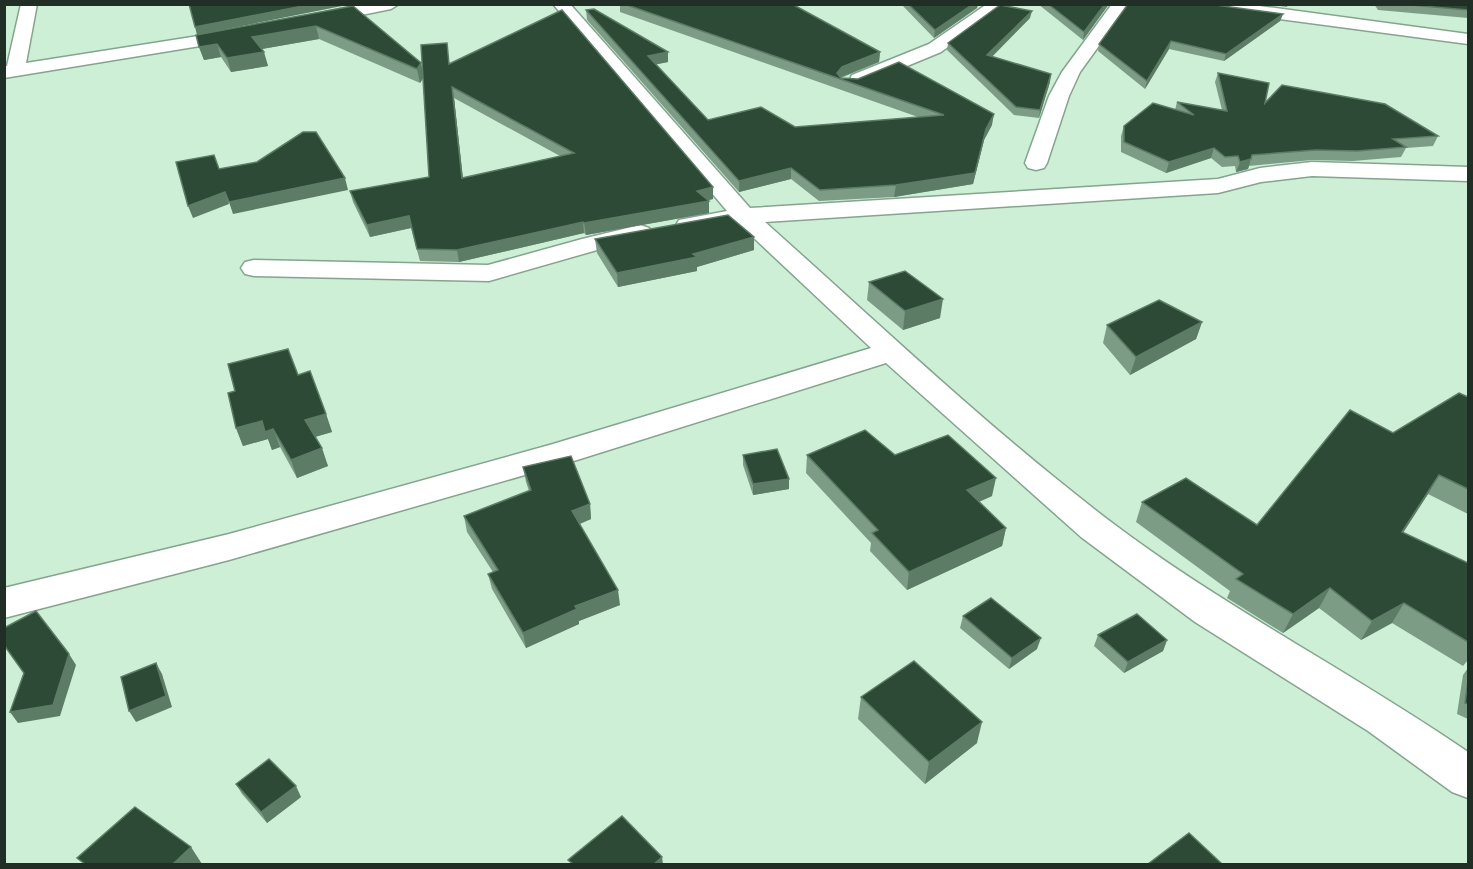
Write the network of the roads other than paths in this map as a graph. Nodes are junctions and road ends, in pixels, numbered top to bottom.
1 (29, 4) edge
2 (391, 4) edge
3 (561, 4) edge
4 (998, 4) edge
5 (1121, 4) edge
6 (1206, 4) edge
7 (1315, 4) edge
8 (302, 22) edge
9 (1333, 22) junction
10 (259, 31) edge
11 (1468, 39) edge
12 (10, 72) edge
13 (849, 83) edge
14 (1036, 163) dead end
15 (1468, 174) edge
16 (744, 216) junction
17 (254, 268) dead end
18 (893, 351) junction
19 (4, 603) edge
20 (1468, 777) edge

1 - 12 street
2 - 8 street
3 - 16 street
4 - 13 street
5 - 14 street
6 - 9 street
7 - 9 street
9 - 11 street
10 - 12 street
15 - 16 street
16 - 17 street
16 - 18 street
18 - 19 street
18 - 20 street

